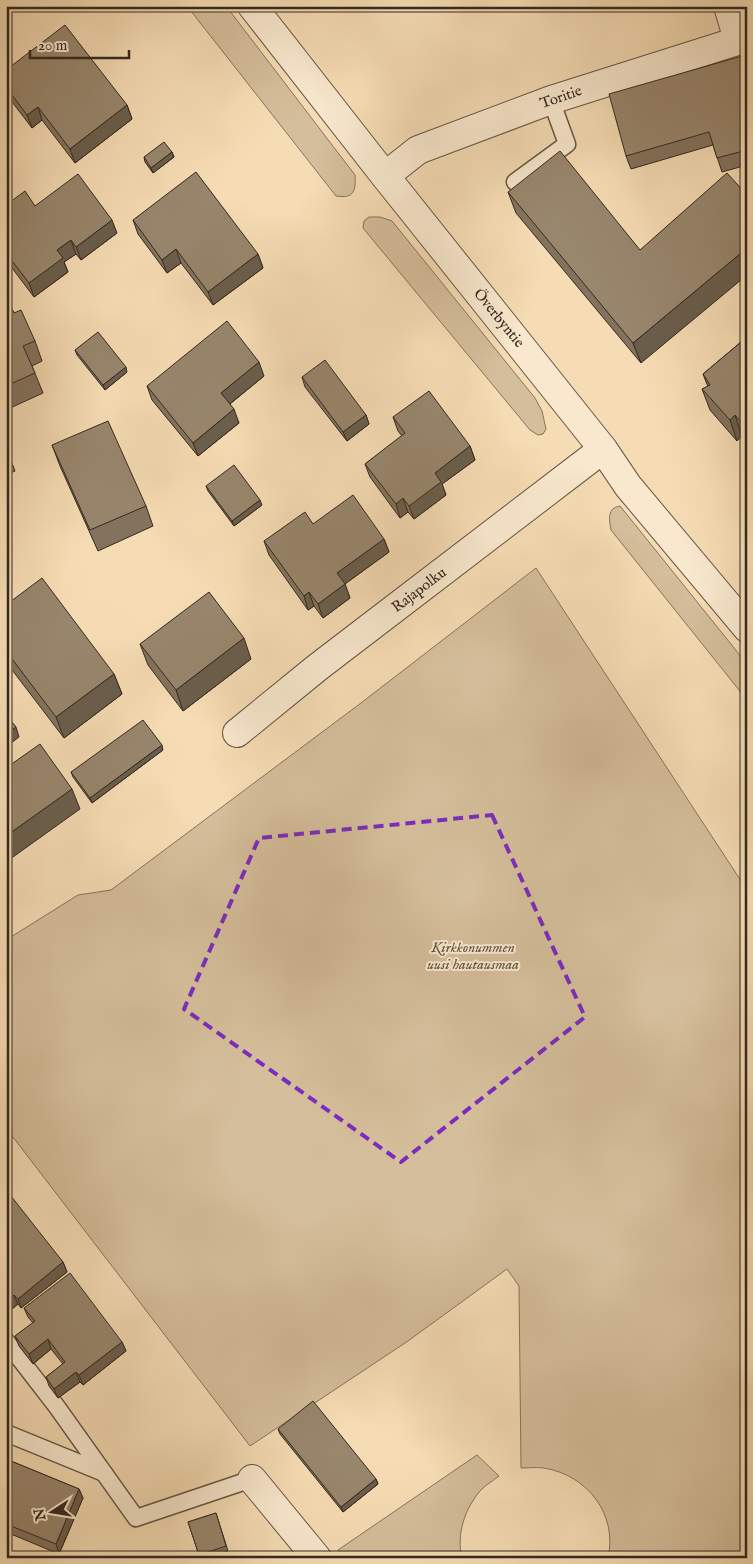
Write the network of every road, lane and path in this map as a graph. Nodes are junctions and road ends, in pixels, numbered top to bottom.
1 (252, 6) edge
2 (728, 6) edge
3 (742, 39) edge
4 (551, 100) junction
5 (385, 176) junction
6 (515, 182) dead end
7 (603, 450) junction
8 (747, 628) edge
9 (237, 733) dead end
10 (6, 1341) edge
11 (6, 1433) edge
12 (104, 1473) junction
13 (252, 1479) joint
14 (317, 1558) edge

1 - 5 street, Överbyntie
2 - 3 street
3 - 4 street, Toritie
4 - 5 street, Toritie
4 - 6 lane
5 - 7 street, Överbyntie
7 - 8 street, Överbyntie
7 - 9 street, Rajapolku
10 - 12 lane
11 - 12 lane
12 - 13 lane
13 - 14 street

